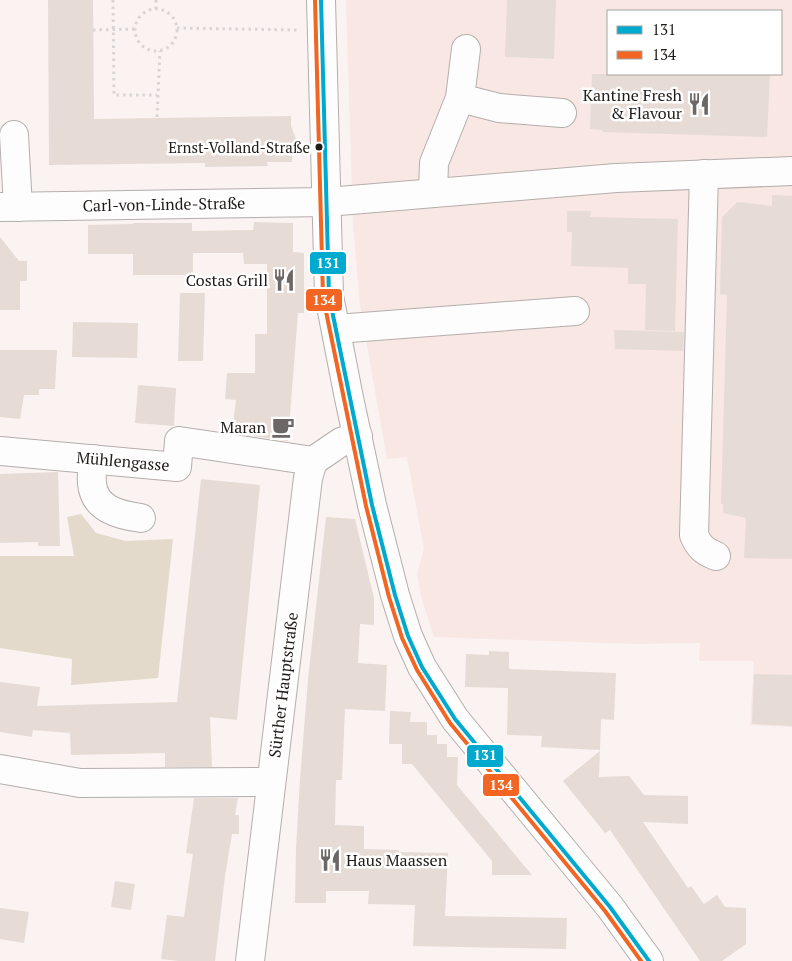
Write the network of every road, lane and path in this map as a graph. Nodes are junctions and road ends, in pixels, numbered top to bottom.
1 (112, 0) edge
2 (156, 0) edge
3 (321, 0) edge
4 (156, 9) junction
5 (177, 28) junction
6 (135, 29) junction
7 (93, 30) dead end
8 (113, 30) junction
9 (322, 30) junction
10 (466, 49) dead end
11 (160, 50) junction
12 (158, 95) junction
13 (460, 98) junction
14 (562, 113) dead end
15 (157, 117) dead end
16 (14, 134) dead end
17 (792, 171) edge
18 (704, 174) junction
19 (433, 193) junction
20 (327, 202) junction
21 (9, 207) edge
22 (575, 311) dead end
23 (336, 329) junction
24 (358, 436) junction
25 (0, 450) edge
26 (93, 459) junction
27 (313, 461) junction
28 (141, 518) dead end
29 (716, 556) dead end
30 (0, 769) edge
31 (272, 782) junction
32 (250, 961) edge
33 (649, 961) edge

1 - 8 path
2 - 4 path
3 - 9 street
4 - 5 path
4 - 6 path
5 - 9 path
5 - 11 path
6 - 8 path
6 - 11 path
7 - 8 path
8 - 12 path
9 - 20 street
10 - 13 street
11 - 12 path
12 - 15 path
13 - 14 street
13 - 19 street
16 - 21 street
17 - 18 street, Carl-von-Linde-Straße
18 - 19 street, Carl-von-Linde-Straße
18 - 29 street
19 - 20 street, Carl-von-Linde-Straße
20 - 21 street, Carl-von-Linde-Straße
20 - 23 street
22 - 23 street
23 - 24 street
24 - 27 street
24 - 33 street
25 - 26 street, Mühlengasse
26 - 27 street, Mühlengasse
26 - 28 street
27 - 31 street, Sürther Hauptstraße
30 - 31 street
31 - 32 street, Sürther Hauptstraße

